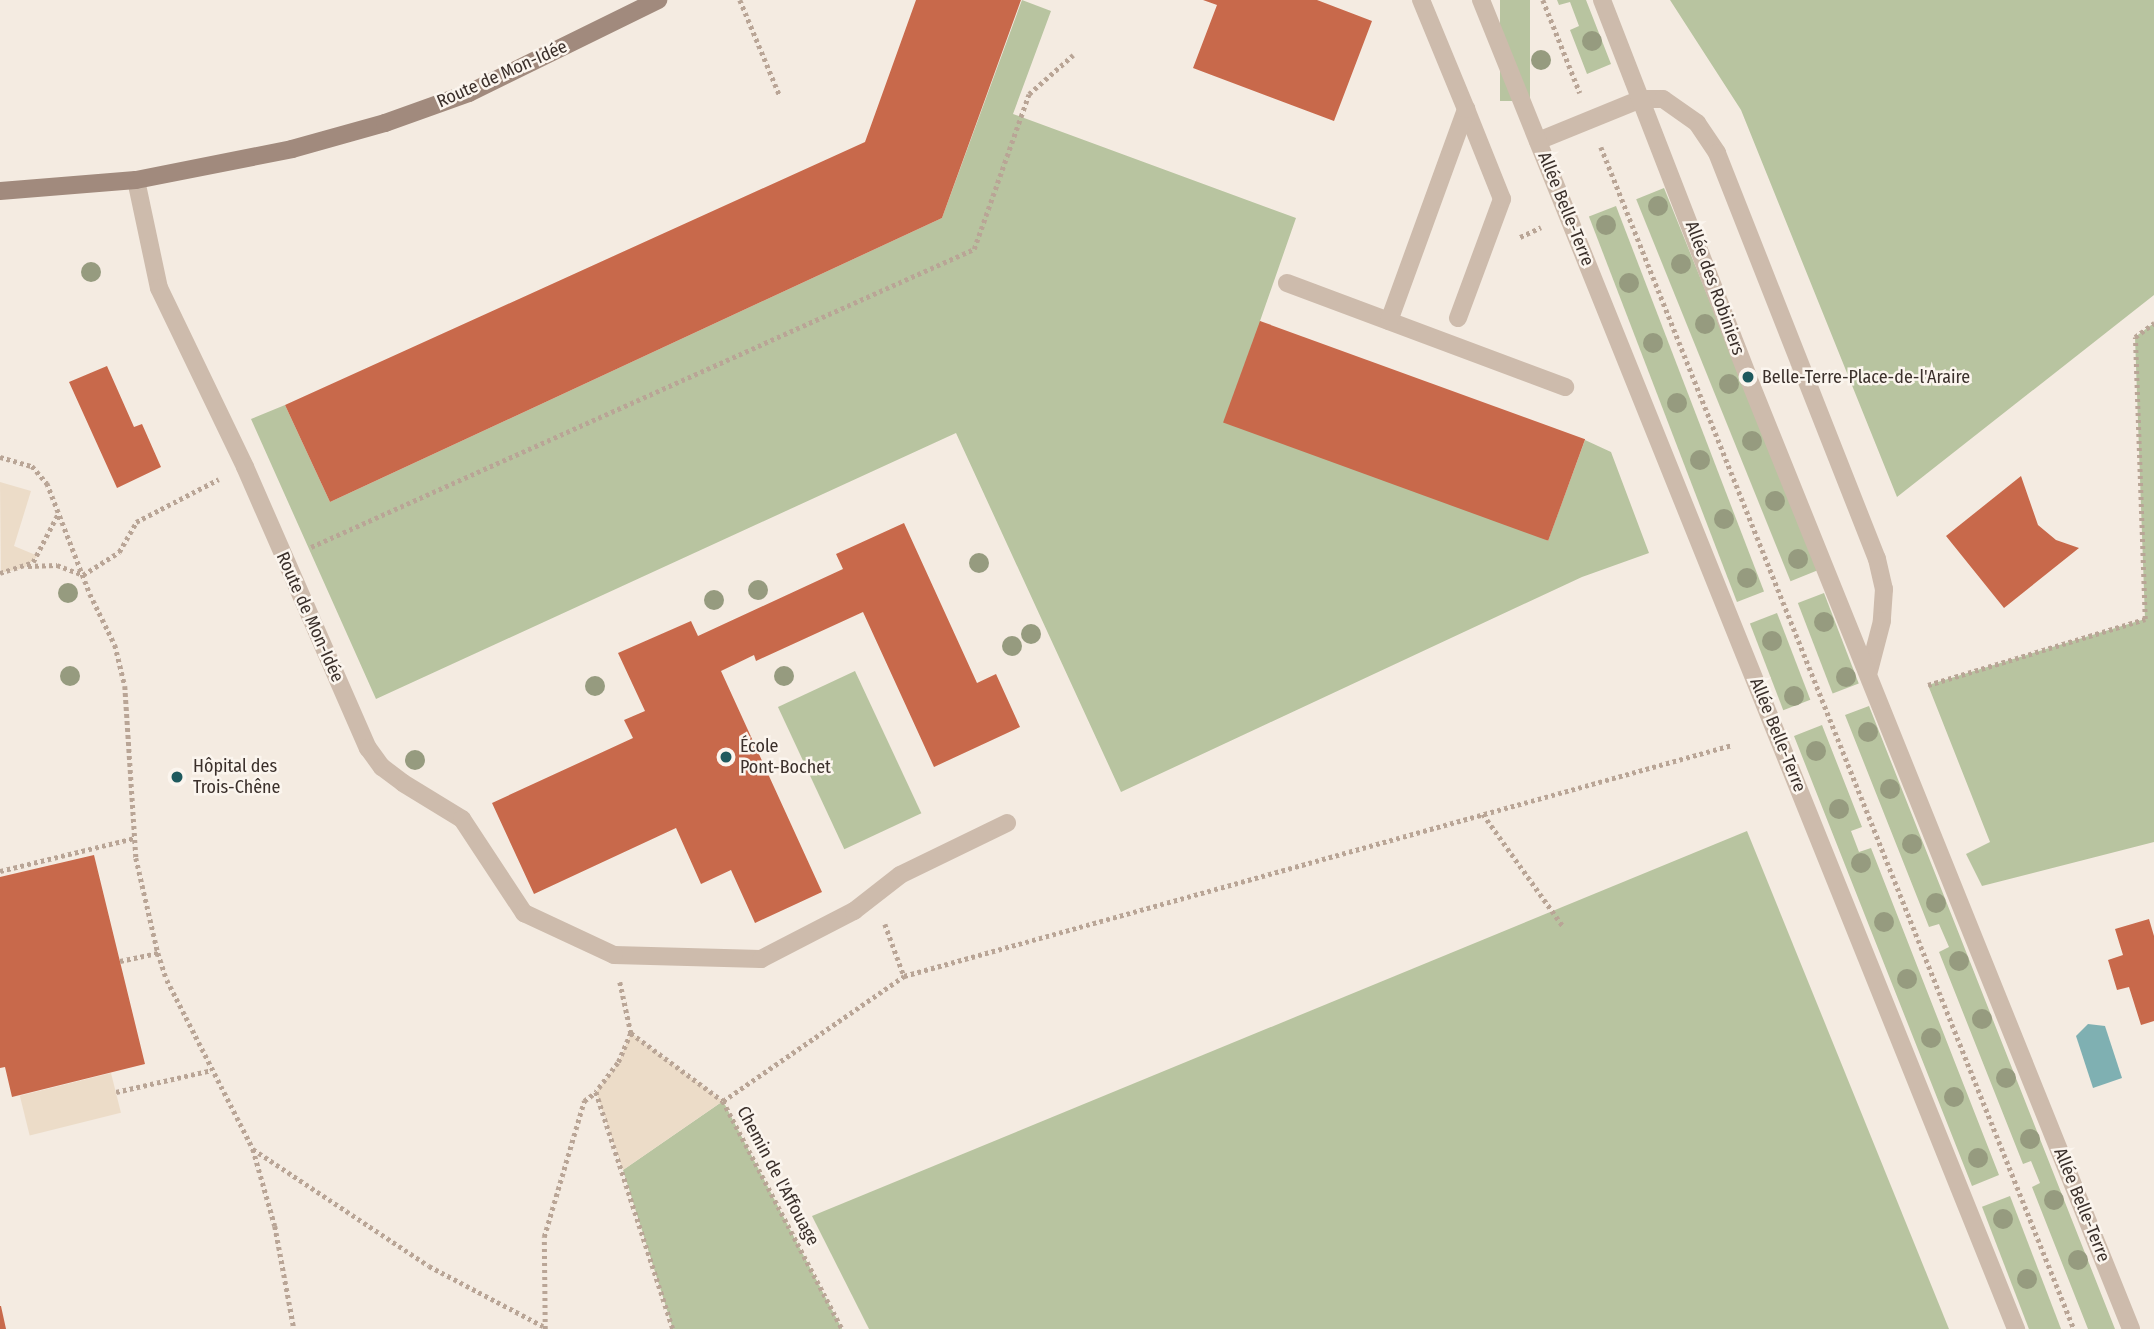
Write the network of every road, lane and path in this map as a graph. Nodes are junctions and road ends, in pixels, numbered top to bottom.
1 (658, 0) edge
2 (740, 0) edge
3 (1421, 0) edge
4 (1481, 0) edge
5 (1543, 0) edge
6 (1602, 0) edge
7 (1073, 55) dead end
8 (780, 96) dead end
9 (1641, 99) junction
10 (1466, 109) junction
11 (1590, 120) junction
12 (1538, 141) junction
13 (136, 180) junction
14 (0, 191) edge
15 (1287, 283) dead end
16 (1458, 318) dead end
17 (1389, 321) junction
18 (2154, 323) edge
19 (1565, 387) dead end
20 (0, 457) edge
21 (245, 467) junction
22 (58, 514) junction
23 (285, 559) junction
24 (28, 566) junction
25 (0, 573) edge
26 (83, 575) junction
27 (1869, 671) junction
28 (1928, 685) dead end
29 (1877, 691) joint
30 (1732, 745) dead end
31 (1483, 814) junction
32 (1007, 823) dead end
33 (134, 838) junction
34 (0, 872) edge
35 (874, 895) junction
36 (1563, 926) dead end
37 (158, 953) junction
38 (614, 955) junction
39 (120, 961) dead end
40 (904, 976) junction
41 (631, 1033) junction
42 (212, 1070) junction
43 (596, 1091) junction
44 (116, 1092) dead end
45 (723, 1101) junction
46 (253, 1149) junction
47 (544, 1327) edge
48 (294, 1329) edge
49 (673, 1329) edge
50 (842, 1329) edge
51 (2016, 1329) edge
52 (2074, 1329) edge
53 (2131, 1329) edge

1 - 13 main road, Route de Mon-Idée
2 - 8 path
3 - 10 street
4 - 12 street
5 - 11 path
6 - 9 street, Allée des Robiniers
7 - 23 path
9 - 11 street
9 - 27 street, Allée des Robiniers
9 - 27 street
10 - 16 street
10 - 17 street
11 - 12 street
11 - 52 path
12 - 51 street, Allée Belle-Terre
13 - 14 main road, Route de Mon-Idée
13 - 21 street, Route de Mon-Idée
15 - 17 street
17 - 19 street
18 - 28 path
20 - 22 path
21 - 23 street, Route de Mon-Idée
21 - 26 path
22 - 24 path
22 - 26 path
23 - 38 street, Route de Mon-Idée
24 - 25 path
24 - 26 path
26 - 33 path
27 - 29 street, Allée des Robiniers
29 - 53 street, Allée Belle-Terre
30 - 31 path
31 - 36 path
31 - 40 path
32 - 35 street
33 - 34 path
33 - 37 path
35 - 38 street
35 - 40 path
37 - 39 path
37 - 42 path
38 - 41 path
40 - 45 path
41 - 43 path
41 - 45 path, Chemin de l'Affouage
42 - 44 path
42 - 46 path
43 - 47 path
43 - 49 path
45 - 50 path, Chemin de l'Affouage
46 - 47 path
46 - 48 path

